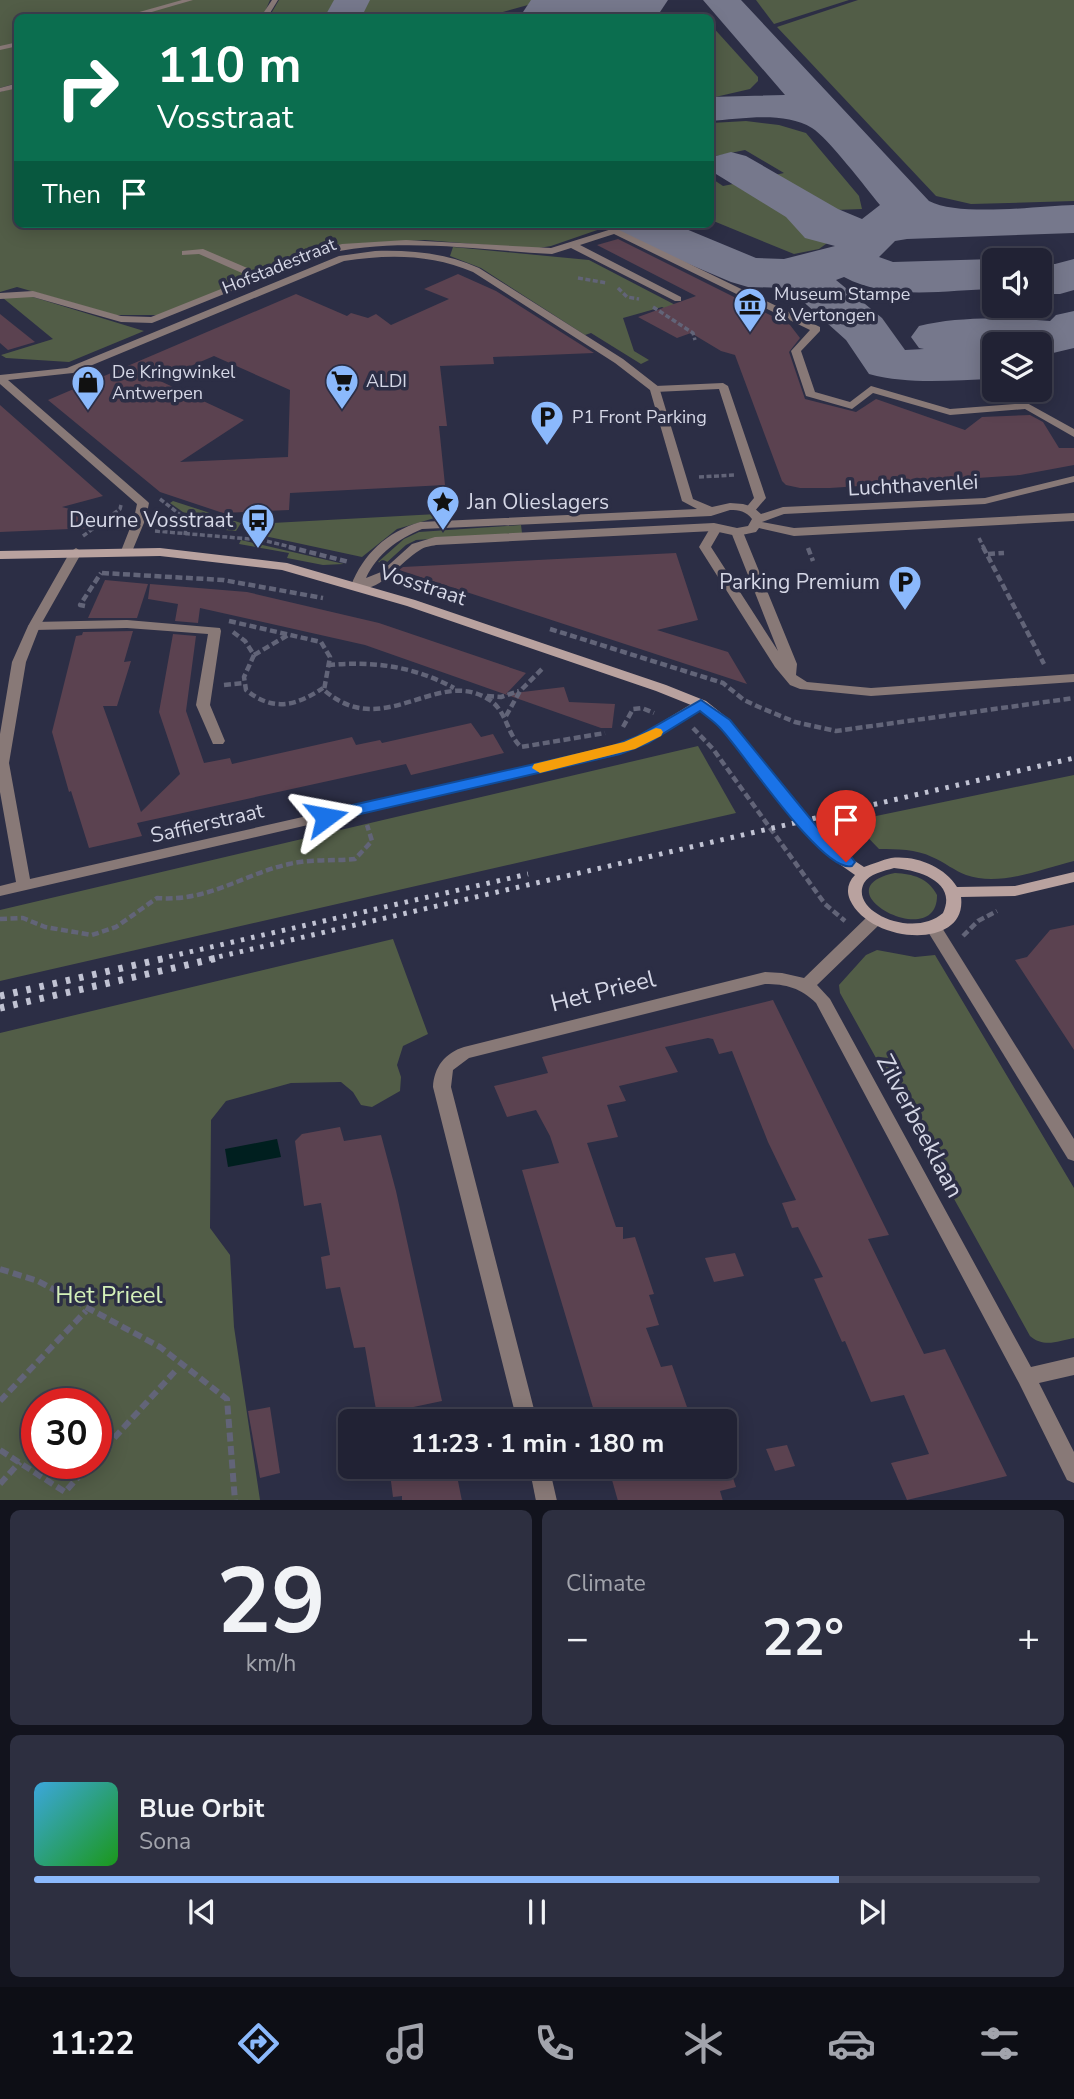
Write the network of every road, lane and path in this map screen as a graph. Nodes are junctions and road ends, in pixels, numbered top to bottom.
1 (190, 0) edge
2 (136, 14) edge
3 (573, 245) junction
4 (185, 253) dead end
5 (260, 277) junction
6 (578, 278) dead end
7 (0, 296) edge
8 (678, 299) dead end
9 (695, 340) dead end
10 (0, 378) edge
11 (655, 389) junction
12 (1074, 434) edge
13 (1074, 480) edge
14 (711, 511) junction
15 (1074, 517) edge
16 (755, 518) junction
17 (541, 519) junction
18 (715, 528) junction
19 (737, 532) junction
20 (977, 534) dead end
21 (544, 536) junction
22 (807, 544) dead end
23 (127, 551) junction
24 (76, 552) junction
25 (1004, 553) dead end
26 (988, 554) junction
27 (0, 555) edge
28 (813, 561) dead end
29 (66, 571) junction
30 (101, 573) junction
31 (357, 586) junction
32 (331, 600) dead end
33 (92, 607) dead end
34 (34, 626) junction
35 (288, 635) junction
36 (254, 655) junction
37 (328, 665) junction
38 (543, 668) dead end
39 (789, 676) junction
40 (1074, 678) edge
41 (1052, 680) junction
42 (324, 688) junction
43 (455, 689) junction
44 (520, 691) junction
45 (482, 695) junction
46 (1074, 698) edge
47 (744, 700) dead end
48 (701, 704) junction
49 (506, 718) junction
50 (677, 720) junction
51 (5, 727) edge
52 (618, 731) dead end
53 (611, 733) dead end
54 (218, 741) dead end
55 (362, 808) junction
56 (862, 873) junction
57 (1074, 877) edge
58 (24, 886) junction
59 (0, 891) edge
60 (953, 892) junction
61 (0, 919) edge
62 (873, 921) junction
63 (933, 927) junction
64 (860, 933) junction
65 (807, 985) junction
66 (1074, 1154) edge
67 (0, 1269) edge
68 (86, 1311) dead end
69 (1074, 1366) edge
70 (177, 1369) dead end
71 (1026, 1377) junction
72 (0, 1401) edge
73 (524, 1409) edge
74 (112, 1440) edge
75 (0, 1450) edge
76 (20, 1462) joint
77 (1074, 1473) edge
78 (46, 1479) edge
79 (77, 1479) edge
80 (542, 1479) edge
81 (0, 1484) edge
82 (235, 1500) edge
83 (547, 1500) edge

1 - 2 street
3 - 5 street
3 - 8 street
3 - 12 street
4 - 5 street
5 - 7 street
6 - 9 path
10 - 11 street, Hofstadestraat
10 - 23 street
11 - 14 street
11 - 16 street
13 - 16 street, Luchthavenlei
14 - 16 street
14 - 17 street
14 - 18 street
15 - 16 street, Luchthavenlei
16 - 19 street, Luchthavenlei
17 - 21 street
17 - 31 street
18 - 19 street
18 - 21 street
18 - 39 street
19 - 39 street
20 - 26 path
21 - 31 street
22 - 28 path
23 - 24 street, Vosstraat
23 - 31 street, Vosstraat
24 - 27 street, Vosstraat
24 - 29 street
25 - 26 path
26 - 41 path
29 - 30 path
29 - 34 street
30 - 32 path
30 - 33 path
31 - 48 street, Vosstraat
34 - 51 street
34 - 54 street
35 - 36 path
35 - 36 path
35 - 37 path
36 - 42 path
37 - 42 path
37 - 43 path
38 - 44 path
39 - 41 street
40 - 41 street
42 - 43 path
43 - 45 path
44 - 45 path
44 - 49 path
45 - 49 path
46 - 47 path
48 - 50 street, Saffierstraat
48 - 56 street, Vosstraat
49 - 53 path
50 - 52 path
50 - 55 street, Saffierstraat
50 - 64 path
51 - 58 street
55 - 58 street, Saffierstraat
55 - 61 path
56 - 60 street
56 - 62 street
57 - 60 street
58 - 59 street, Saffierstraat
60 - 63 street
62 - 63 street
62 - 64 street
63 - 66 street
64 - 65 street
65 - 71 street, Zilverbeeklaan
65 - 73 street, Het Prieel
67 - 82 path
68 - 72 path
69 - 71 street
70 - 74 path
71 - 77 street, Zilverbeeklaan
75 - 76 path
76 - 81 path
78 - 79 path
80 - 83 street

